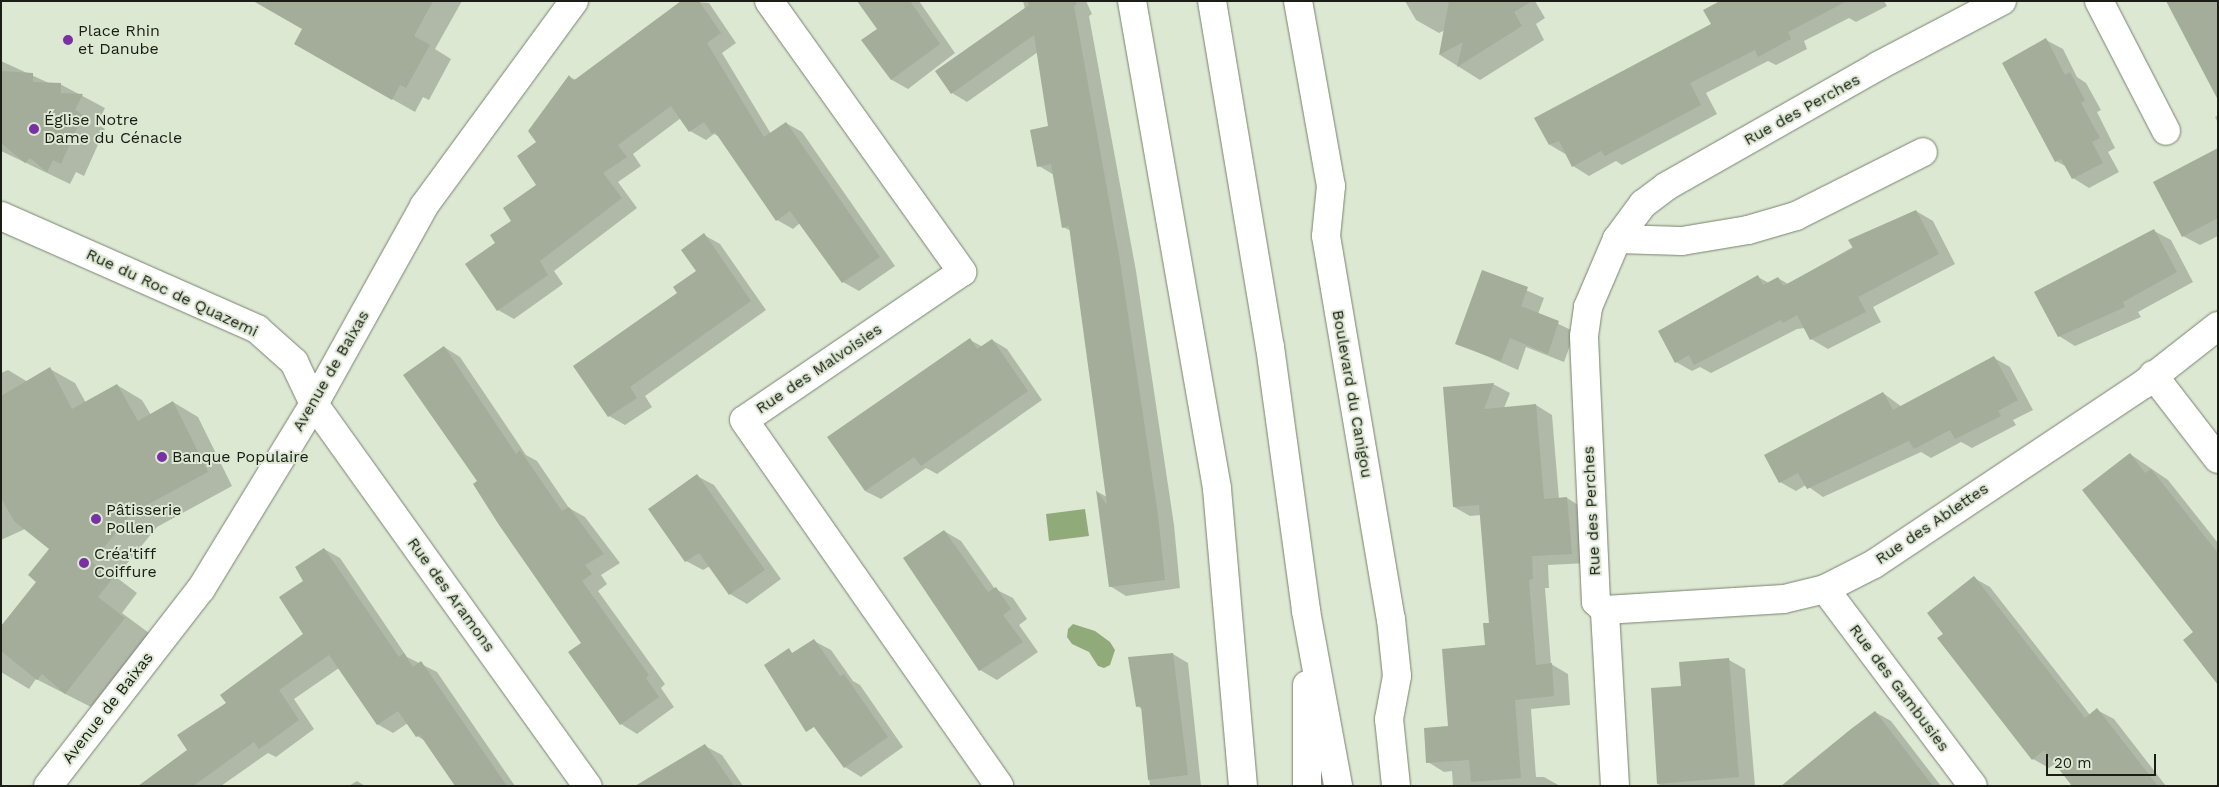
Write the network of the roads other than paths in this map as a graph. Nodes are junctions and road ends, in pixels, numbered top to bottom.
1 (574, 1) edge
2 (769, 1) edge
3 (1132, 1) edge
4 (1212, 1) edge
5 (1298, 1) edge
6 (2002, 1) edge
7 (2099, 1) edge
8 (2166, 131) dead end
9 (1923, 152) dead end
10 (1, 216) edge
11 (1617, 239) junction
12 (2218, 326) edge
13 (2153, 375) junction
14 (314, 404) junction
15 (2218, 458) edge
16 (1825, 590) junction
17 (1604, 610) junction
18 (1306, 611) junction
19 (48, 786) edge
20 (587, 786) edge
21 (999, 786) edge
22 (1243, 786) edge
23 (1307, 786) edge
24 (1338, 786) edge
25 (1396, 786) edge
26 (1615, 786) edge
27 (1974, 786) edge

1 - 14 street, Avenue de Baixas
2 - 21 street, Rue des Malvoisies
3 - 22 street
4 - 18 street
5 - 25 street, Boulevard du Canigou
6 - 11 street, Rue des Perches
7 - 8 street
9 - 11 street
10 - 14 street, Rue du Roc de Quazemi
11 - 17 street, Rue des Perches
12 - 13 street, Rue des Ablettes
13 - 15 street
13 - 16 street, Rue des Ablettes
14 - 19 street, Avenue de Baixas
14 - 20 street, Rue des Aramons
16 - 17 street, Rue des Ablettes
16 - 27 street, Rue des Gambusies
17 - 26 street, Rue des Perches
18 - 23 street
18 - 24 street

